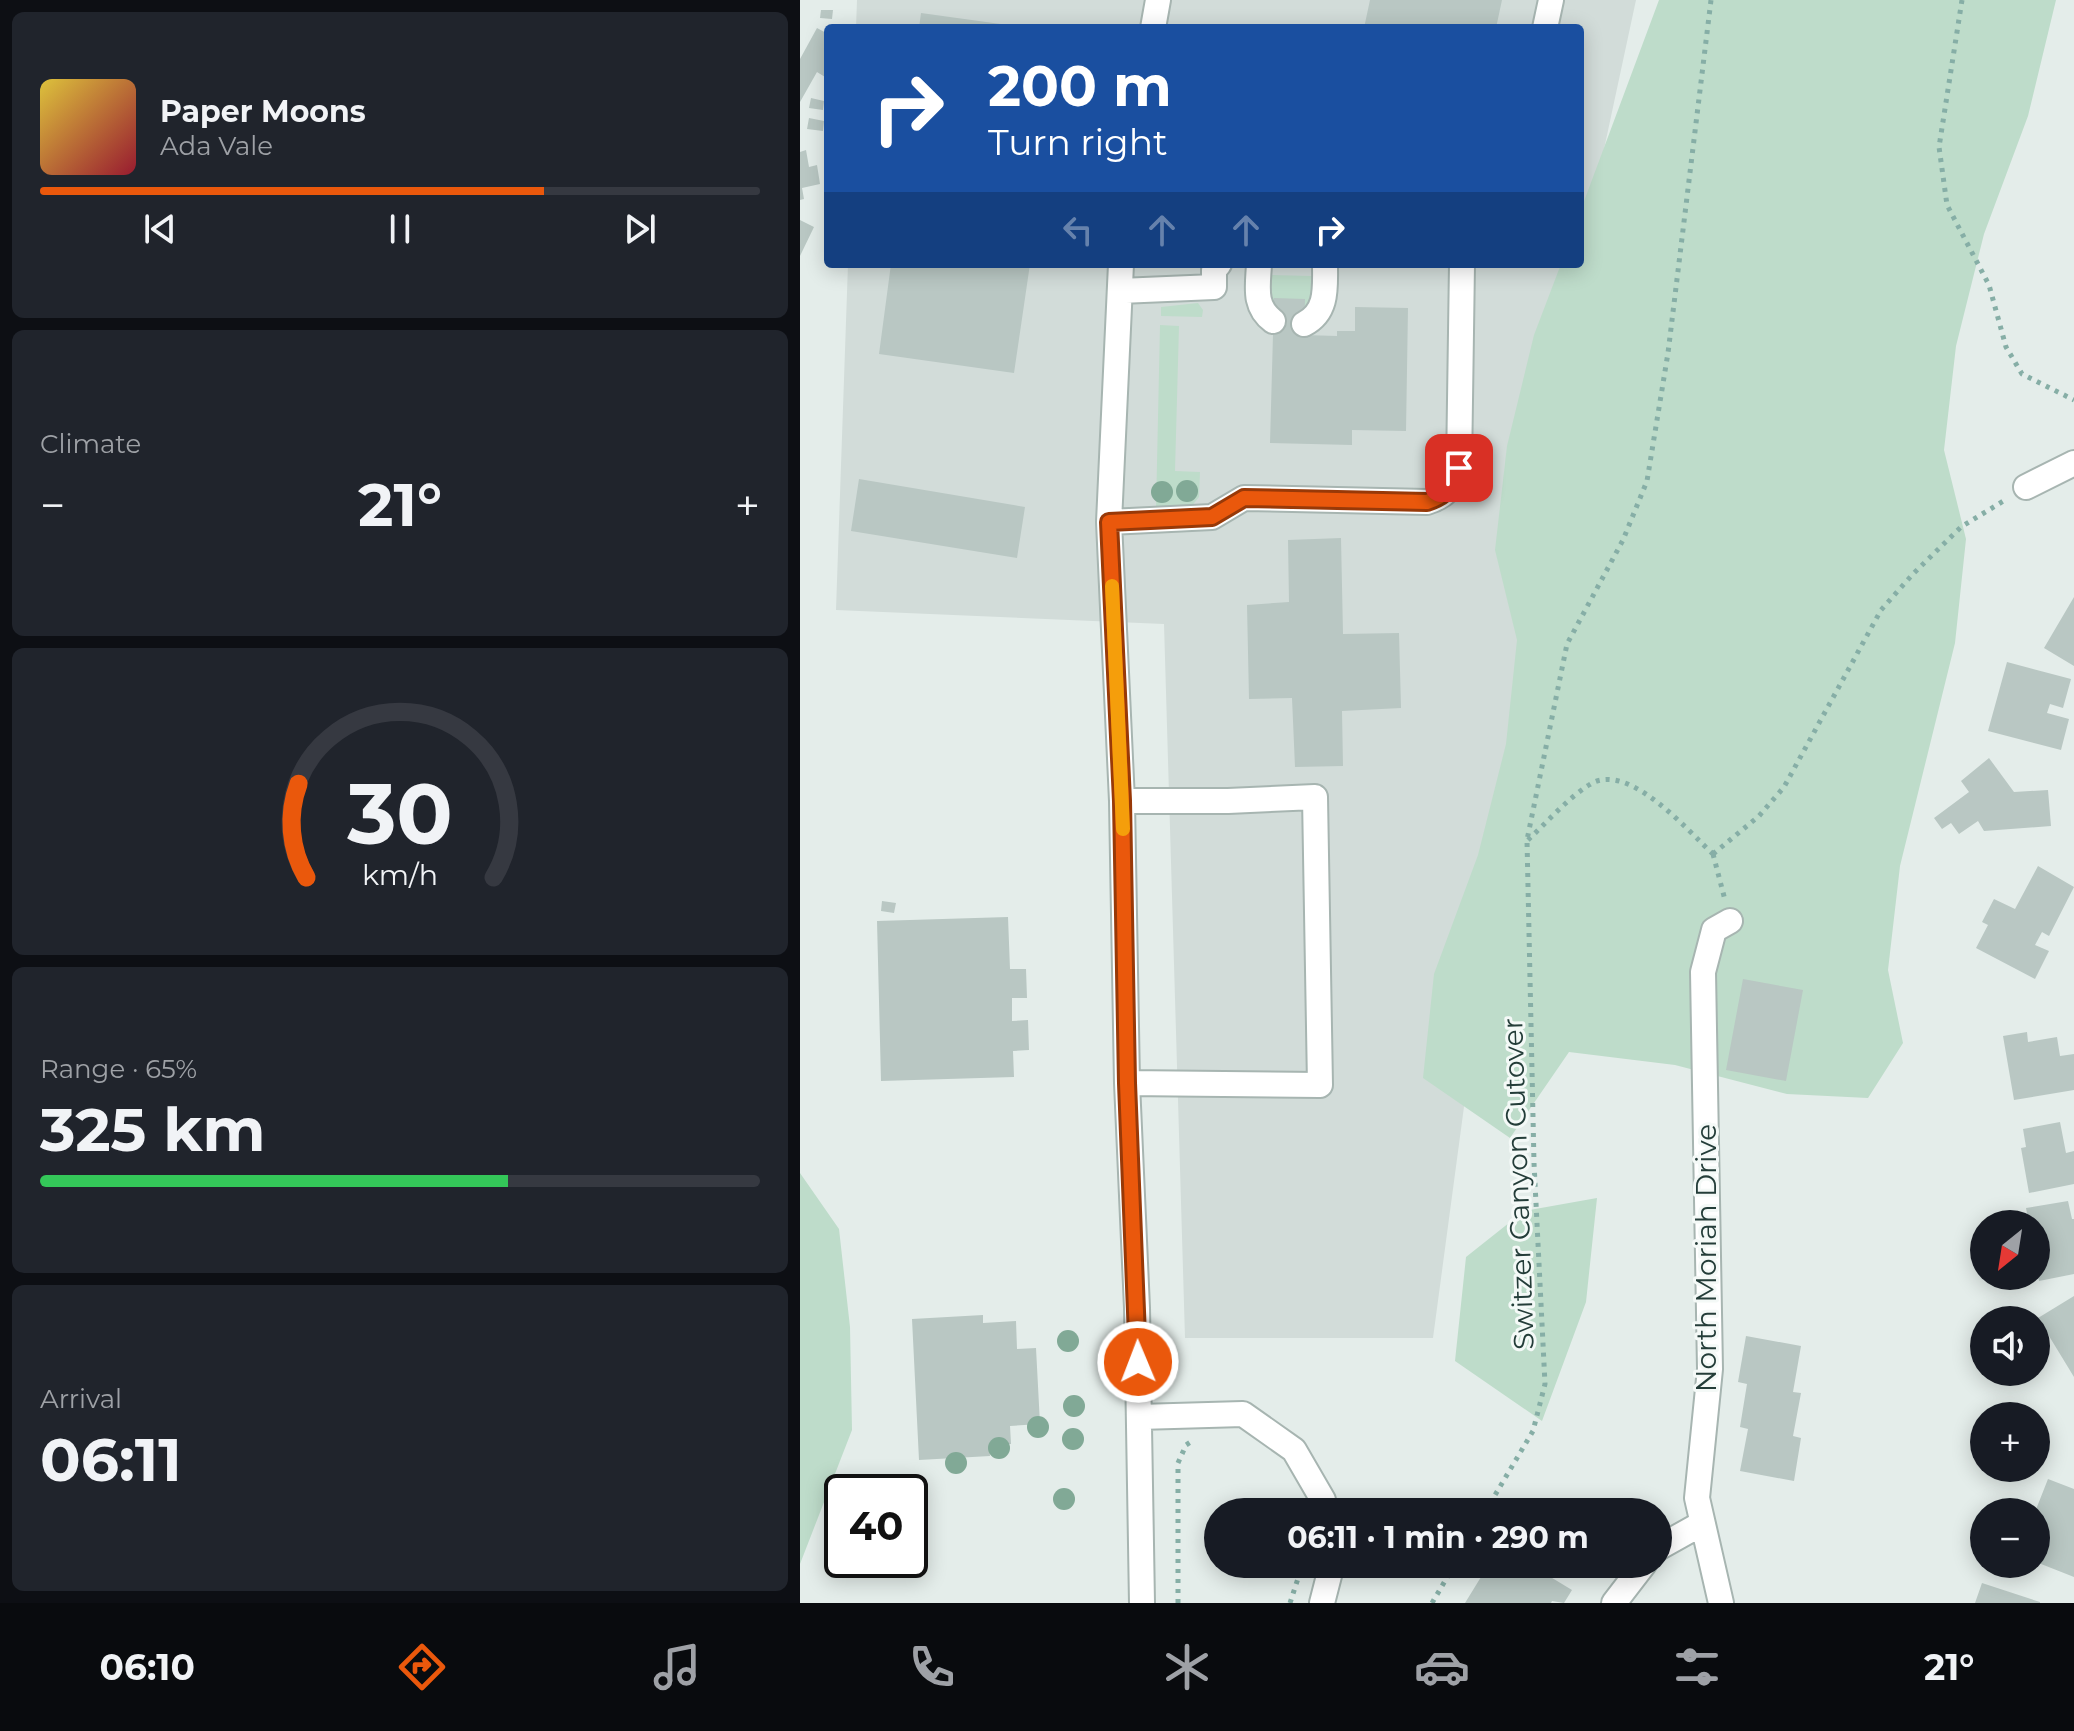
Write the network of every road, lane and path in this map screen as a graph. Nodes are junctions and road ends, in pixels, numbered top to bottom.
1 (1158, 0) edge
2 (1551, 0) edge
3 (1711, 0) edge
4 (1962, 0) edge
5 (1154, 24) edge
6 (1546, 24) edge
7 (1121, 268) edge
8 (1216, 268) edge
9 (1259, 268) edge
10 (1325, 268) edge
11 (1462, 268) edge
12 (1120, 291) junction
13 (1273, 321) dead end
14 (1304, 324) dead end
15 (2074, 400) edge
16 (2074, 463) edge
17 (2026, 487) joint
18 (1109, 522) junction
19 (1122, 801) junction
20 (1527, 840) junction
21 (1713, 854) junction
22 (1730, 921) joint
23 (1127, 1083) junction
24 (1139, 1417) junction
25 (1204, 1437) dead end
26 (1322, 1498) edge
27 (1493, 1498) edge
28 (1701, 1524) junction
29 (1672, 1540) edge
30 (1298, 1578) edge
31 (1328, 1578) edge
32 (1447, 1578) edge
33 (1633, 1578) edge
34 (1142, 1603) edge
35 (1178, 1603) edge
36 (1290, 1603) edge
37 (1322, 1603) edge
38 (1432, 1603) edge
39 (1614, 1603) edge
40 (1721, 1603) edge

1 - 5 street
2 - 6 street
3 - 20 path, Switzer Canyon Cutover
4 - 15 path
7 - 12 street
8 - 12 street
9 - 13 street
10 - 14 street
11 - 18 street
12 - 18 street
16 - 17 street
17 - 21 path
18 - 19 street
19 - 23 street
19 - 23 street
20 - 21 path
20 - 27 path, Switzer Canyon Cutover
21 - 22 path
22 - 28 street, North Moriah Drive
23 - 24 street
24 - 26 street
24 - 34 street
25 - 35 path
28 - 29 street
28 - 40 street, North Moriah Drive
30 - 36 path
31 - 37 street
32 - 38 path
33 - 39 street

